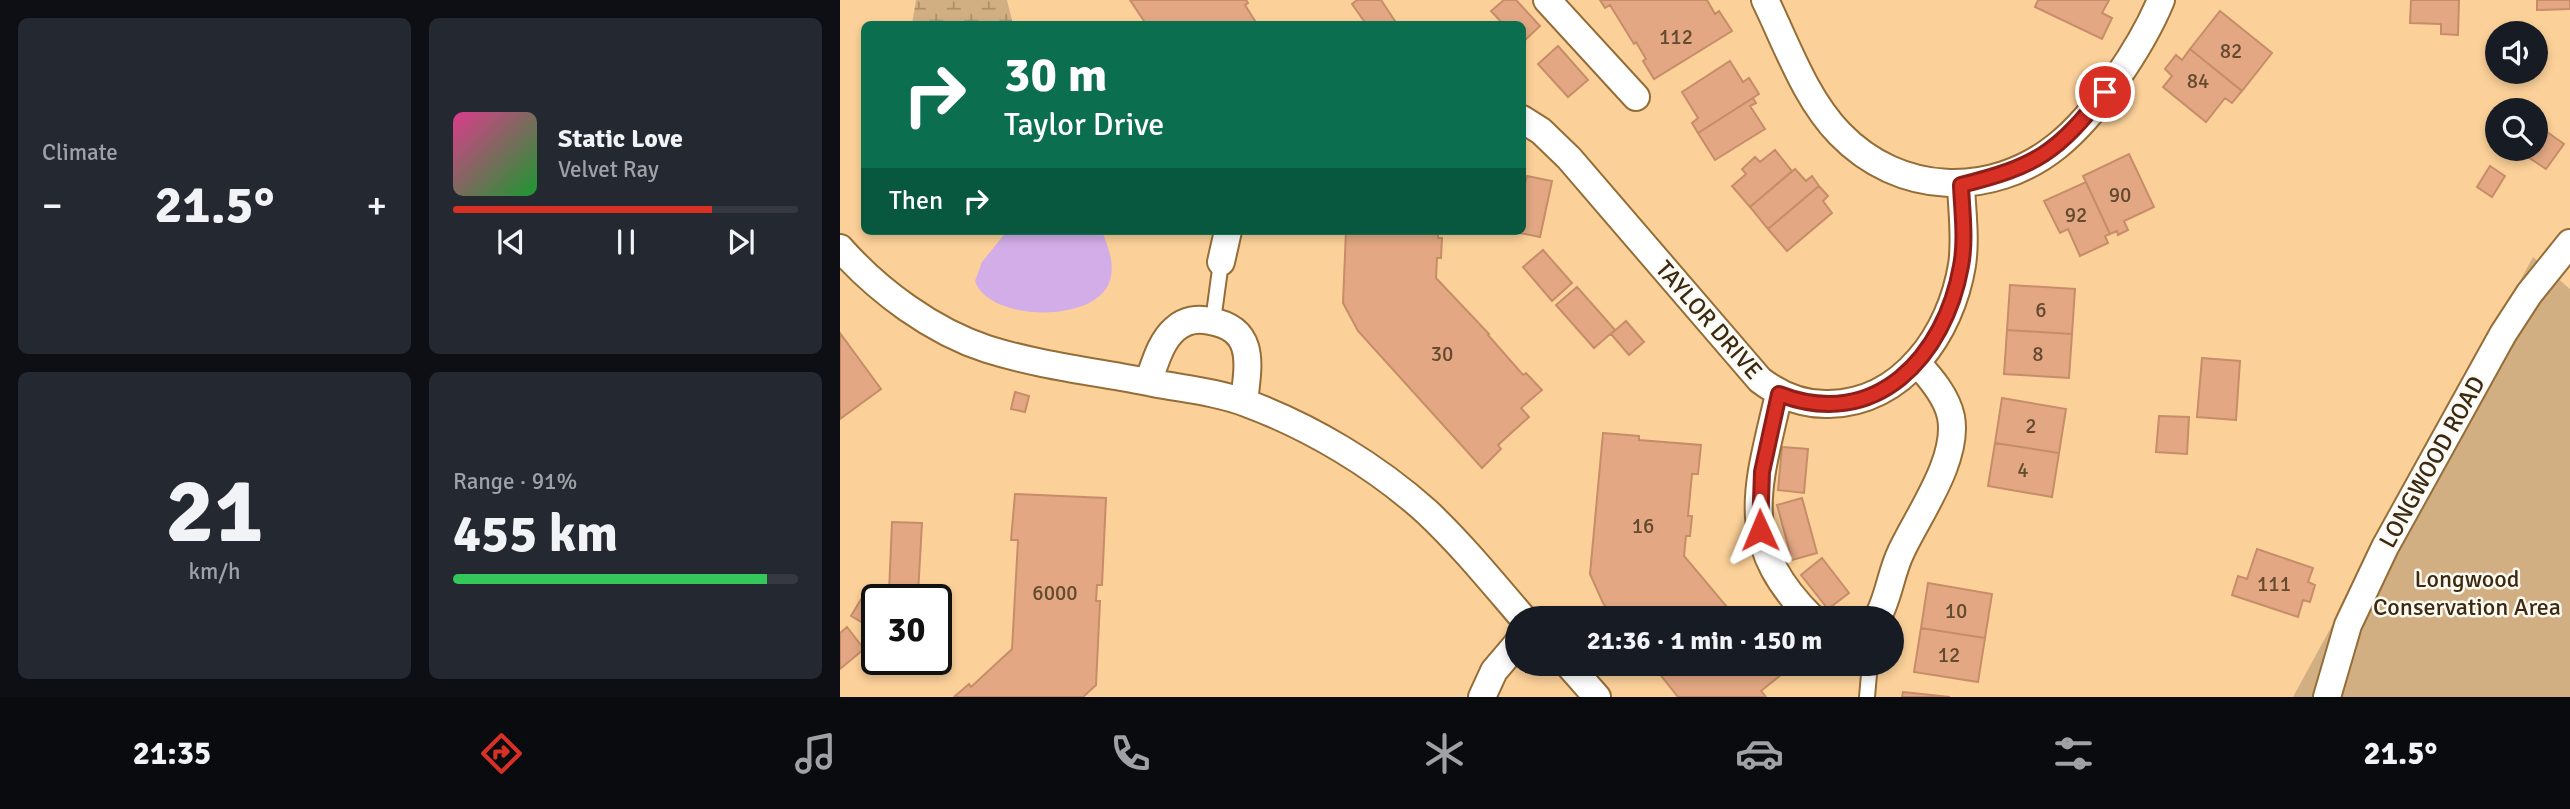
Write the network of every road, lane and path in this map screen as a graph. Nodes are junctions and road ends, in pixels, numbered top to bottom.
1 (1547, 0) edge
2 (1765, 0) edge
3 (2161, 0) edge
4 (1636, 97) dead end
5 (1526, 122) edge
6 (1961, 185) junction
7 (1227, 235) edge
8 (2570, 243) edge
9 (840, 248) edge
10 (1221, 262) joint
11 (1213, 321) junction
12 (1917, 363) junction
13 (1148, 382) junction
14 (1779, 394) junction
15 (1244, 402) junction
16 (1512, 606) edge
17 (1801, 606) edge
18 (1881, 606) edge
19 (1505, 658) edge
20 (1578, 676) edge
21 (1869, 676) edge
22 (1482, 697) edge
23 (1597, 697) edge
24 (1867, 697) edge
25 (2327, 697) edge

1 - 4 street
2 - 6 street
3 - 6 street
5 - 14 street, TAYLOR DRIVE
6 - 12 street, TAYLOR DRIVE
7 - 10 street
8 - 25 street, LONGWOOD ROAD
9 - 13 street
10 - 11 lane
11 - 13 street
11 - 15 street
12 - 14 street, TAYLOR DRIVE
12 - 18 street
13 - 15 street
14 - 17 street
15 - 16 street
19 - 22 street
20 - 23 street
21 - 24 lane

